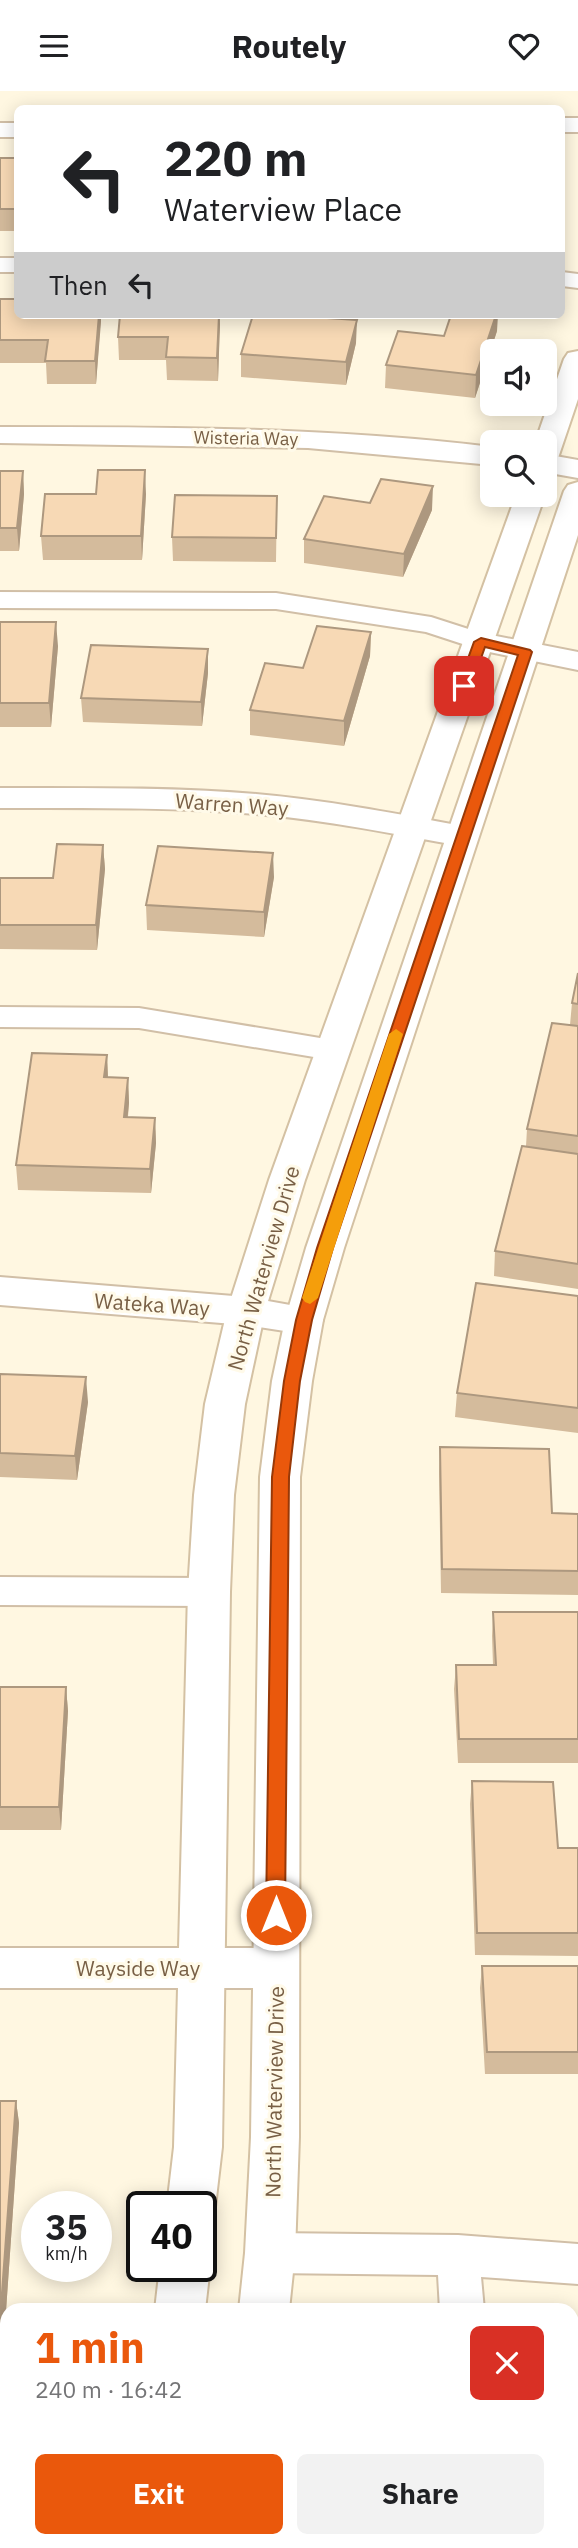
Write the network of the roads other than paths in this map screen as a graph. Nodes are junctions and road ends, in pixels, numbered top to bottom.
1 (578, 359) edge
2 (554, 430) edge
3 (0, 436) edge
4 (480, 454) edge
5 (557, 465) edge
6 (578, 469) edge
7 (578, 491) edge
8 (527, 507) edge
9 (0, 600) edge
10 (481, 642) junction
11 (526, 652) junction
12 (578, 661) edge
13 (0, 798) edge
14 (412, 827) junction
15 (462, 836) junction
16 (0, 1017) edge
17 (332, 1049) junction
18 (0, 1291) edge
19 (246, 1311) junction
20 (304, 1320) junction
21 (0, 1591) edge
22 (209, 1592) junction
23 (0, 1968) edge
24 (202, 1968) junction
25 (275, 1968) junction
26 (193, 2191) edge
27 (270, 2253) junction
28 (458, 2255) junction
29 (578, 2264) edge
30 (183, 2282) edge
31 (181, 2303) edge
32 (265, 2303) edge
33 (461, 2303) edge

1 - 2 street
3 - 4 street, Wisteria Way
5 - 6 street
7 - 11 street, North Waterview Drive
8 - 10 street, North Waterview Drive
9 - 10 lane
10 - 11 street
10 - 14 street, North Waterview Drive
11 - 12 street
11 - 15 street, North Waterview Drive
13 - 14 street, Warren Way
14 - 15 street, Warren Way
14 - 17 street, North Waterview Drive
15 - 20 street, North Waterview Drive
16 - 17 lane
17 - 19 street, North Waterview Drive
18 - 19 street, Wateka Way
19 - 20 street, Wateka Way
19 - 22 street, North Waterview Drive
20 - 25 street, North Waterview Drive
21 - 22 lane
22 - 24 street, North Waterview Drive
23 - 24 street, Wayside Way
24 - 25 street, Wayside Way
24 - 26 street, North Waterview Drive
25 - 27 street, North Waterview Drive
27 - 28 lane
27 - 32 street, North Waterview Drive
28 - 29 lane
28 - 33 lane
30 - 31 street

